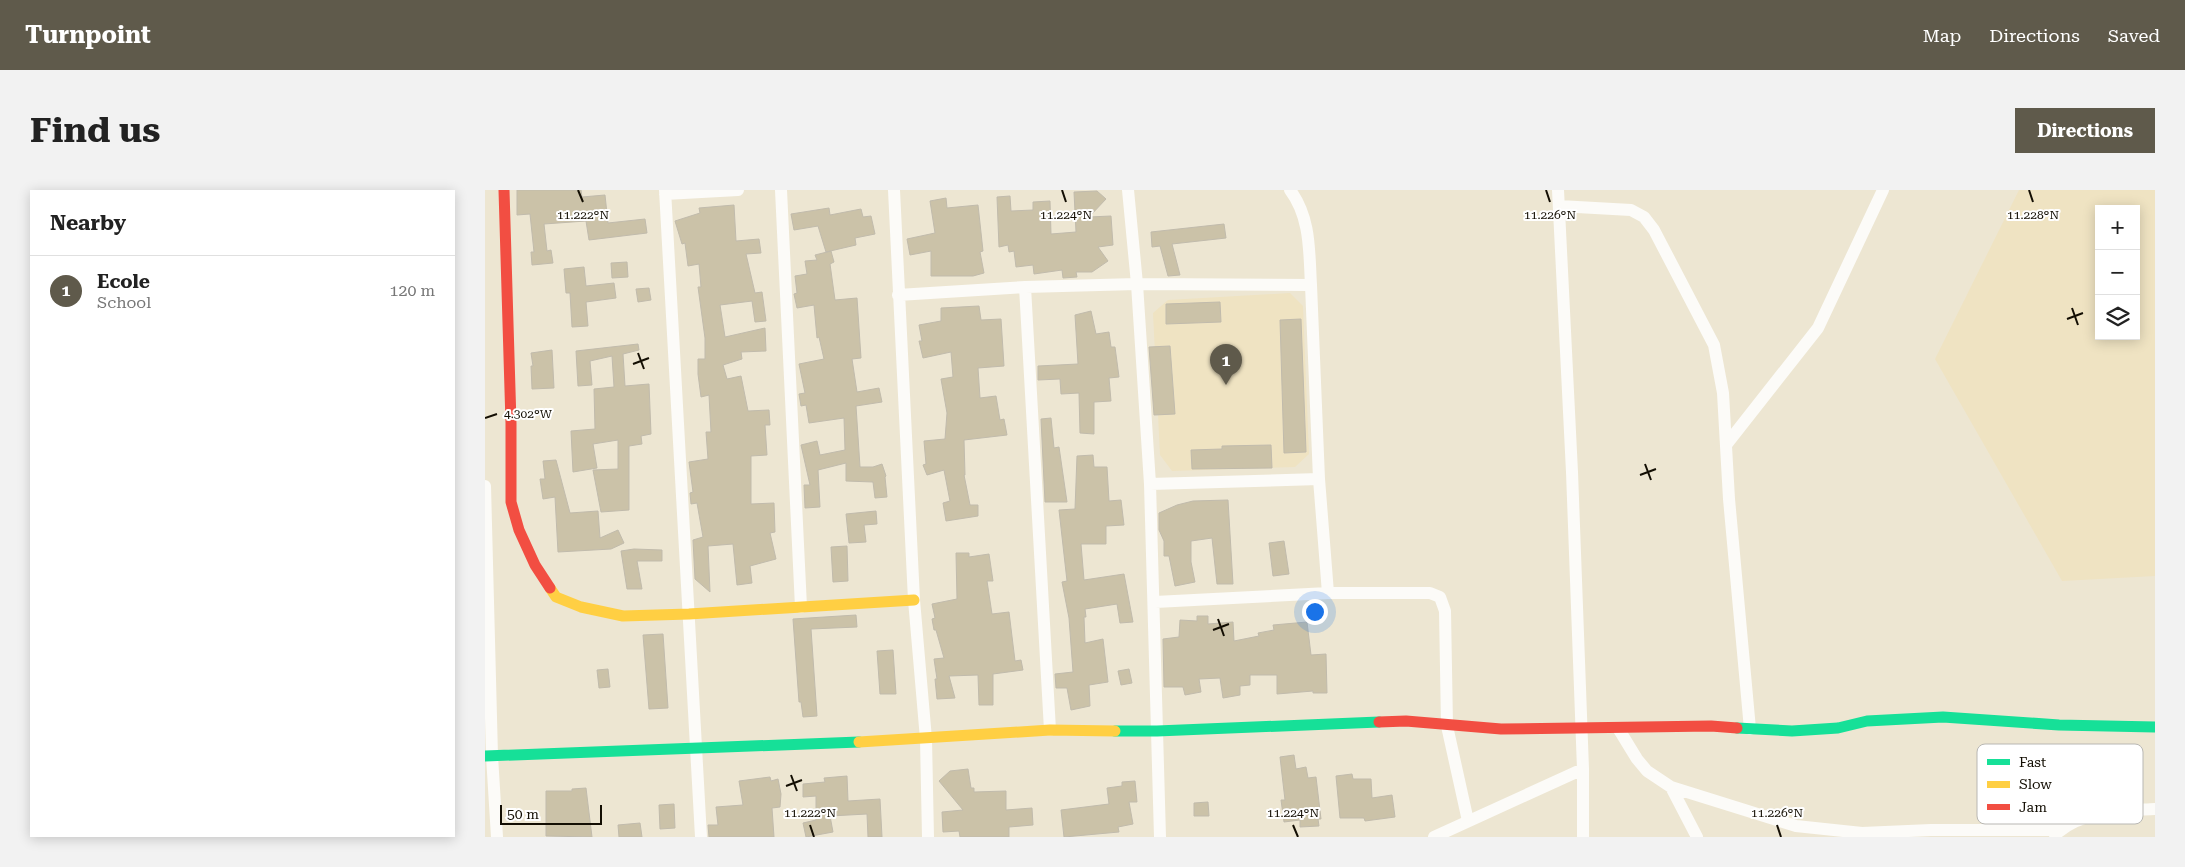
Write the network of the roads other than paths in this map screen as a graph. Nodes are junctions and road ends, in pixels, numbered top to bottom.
1 (504, 190) edge
2 (738, 190) edge
3 (781, 190) edge
4 (895, 190) edge
5 (1128, 190) edge
6 (1290, 190) edge
7 (1558, 190) edge
8 (1883, 190) edge
9 (665, 192) edge
10 (1559, 206) junction
11 (1137, 284) junction
12 (1311, 285) junction
13 (1025, 287) junction
14 (899, 295) junction
15 (1726, 445) junction
16 (1319, 478) junction
17 (1151, 484) junction
18 (485, 486) edge
19 (1328, 593) junction
20 (914, 600) junction
21 (1155, 602) junction
22 (801, 606) junction
23 (689, 614) junction
24 (1447, 726) junction
25 (2155, 727) edge
26 (1618, 728) junction
27 (1750, 729) junction
28 (1050, 730) junction
29 (1581, 730) junction
30 (1157, 731) junction
31 (926, 739) junction
32 (695, 748) junction
33 (489, 756) edge
34 (1583, 769) junction
35 (1671, 787) junction
36 (1468, 821) junction
37 (2074, 824) edge
38 (2057, 834) edge
39 (497, 837) edge
40 (701, 837) edge
41 (928, 837) edge
42 (1160, 837) edge
43 (1434, 837) edge
44 (1583, 837) edge
45 (1697, 837) edge

1 - 23 street
2 - 9 street
3 - 22 street
4 - 14 street
5 - 11 street
6 - 12 street
7 - 10 street
8 - 15 street
9 - 23 street
10 - 15 street
10 - 29 street
11 - 12 street
11 - 13 street
11 - 17 street
12 - 16 street
13 - 14 street
13 - 28 street
14 - 20 street
15 - 27 street
16 - 17 street
16 - 19 street
17 - 21 street
18 - 33 street
19 - 21 street
19 - 24 street
20 - 22 street
20 - 31 street
21 - 30 street
22 - 23 street
23 - 32 street
24 - 29 street
24 - 30 street
24 - 36 street
25 - 27 street
26 - 27 street
26 - 29 street
26 - 35 street
28 - 30 street
28 - 31 street
29 - 34 street
30 - 42 street
31 - 32 street
31 - 41 street
32 - 33 street
32 - 40 street
33 - 39 street
34 - 36 street
34 - 44 street
35 - 38 street
35 - 45 street
36 - 43 street
37 - 38 street

